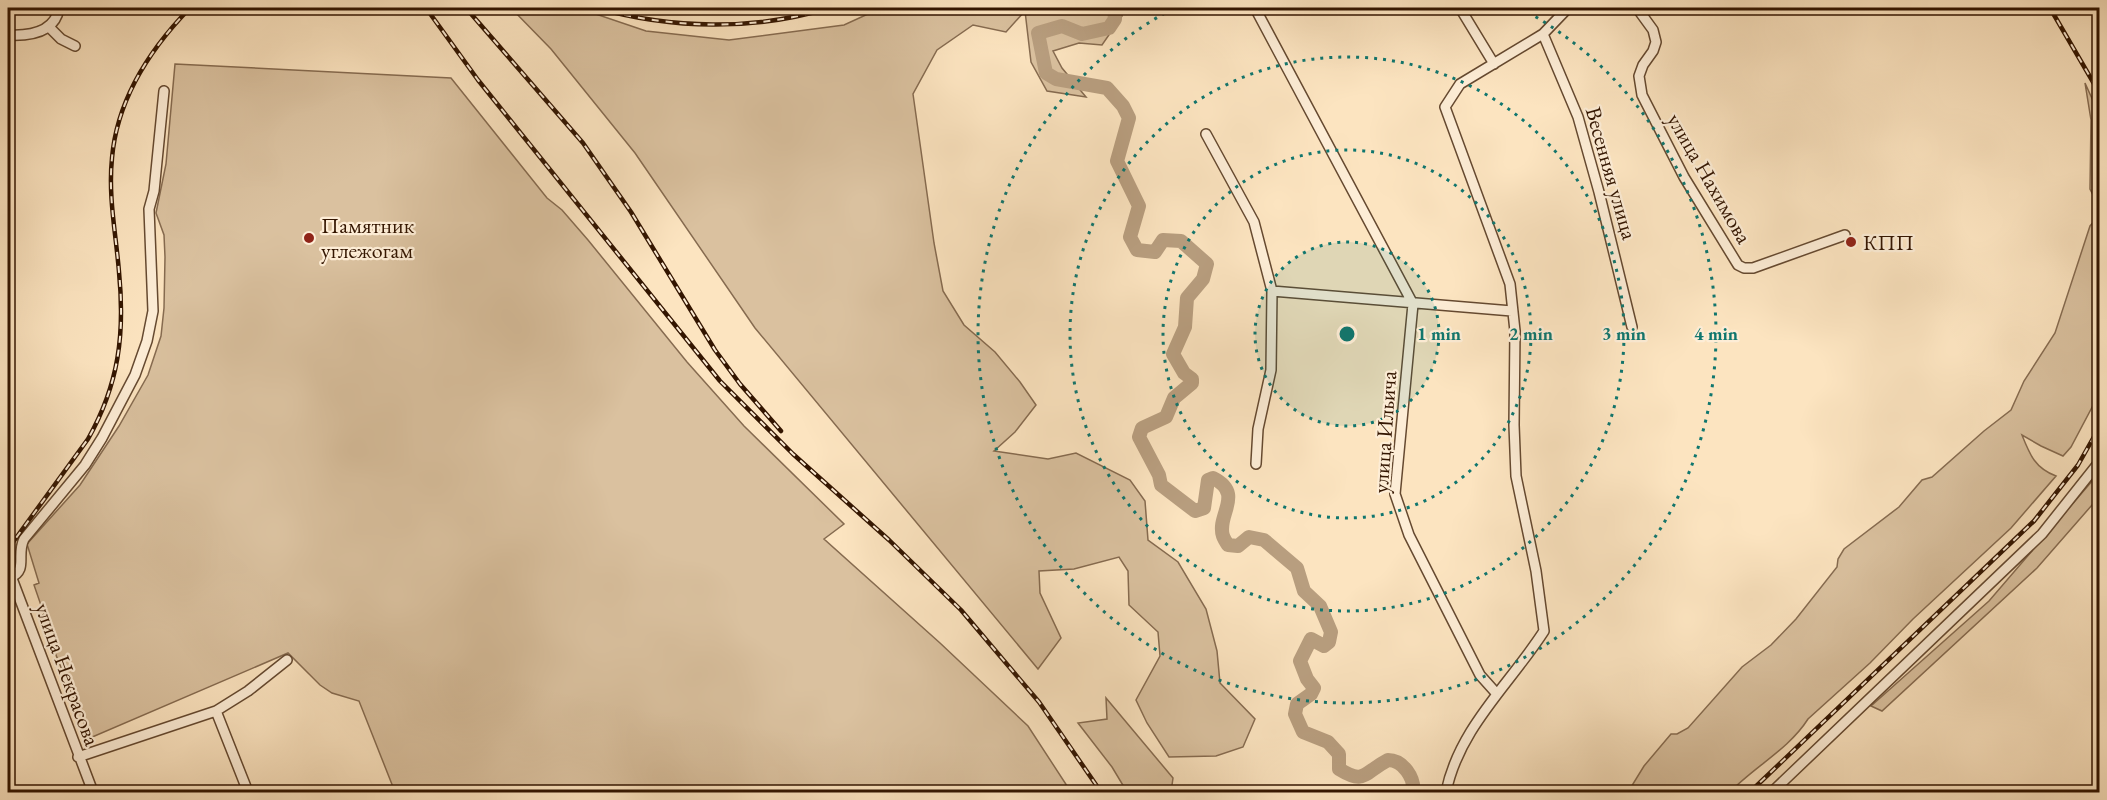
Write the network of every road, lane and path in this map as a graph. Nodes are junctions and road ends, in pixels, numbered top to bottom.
1 (59, 8) edge
2 (1255, 8) edge
3 (1460, 8) edge
4 (1568, 8) edge
5 (1637, 8) edge
6 (49, 27) junction
7 (1543, 34) junction
8 (8, 35) edge
9 (75, 46) dead end
10 (1494, 64) junction
11 (164, 91) dead end
12 (1206, 134) dead end
13 (1845, 235) dead end
14 (1272, 291) junction
15 (1413, 304) junction
16 (1512, 311) junction
17 (1632, 327) dead end
18 (2100, 461) edge
19 (1256, 464) dead end
20 (9, 573) edge
21 (287, 660) dead end
22 (1497, 694) junction
23 (216, 711) junction
24 (78, 757) junction
25 (93, 792) edge
26 (248, 792) edge
27 (1446, 792) edge
28 (1772, 792) edge

1 - 6 street
2 - 15 street
3 - 10 street
4 - 7 street
5 - 13 street, улица Нахимова
6 - 8 street
6 - 9 street
7 - 10 street
7 - 17 street, Весенняя улица
10 - 16 street
11 - 20 street
12 - 14 street
14 - 15 street
14 - 19 street
15 - 16 street
15 - 22 street, улица Ильича
16 - 22 street
18 - 28 street
20 - 24 street, улица Некрасова
21 - 23 street
22 - 27 street
23 - 24 street
23 - 26 street
24 - 25 street, улица Некрасова

